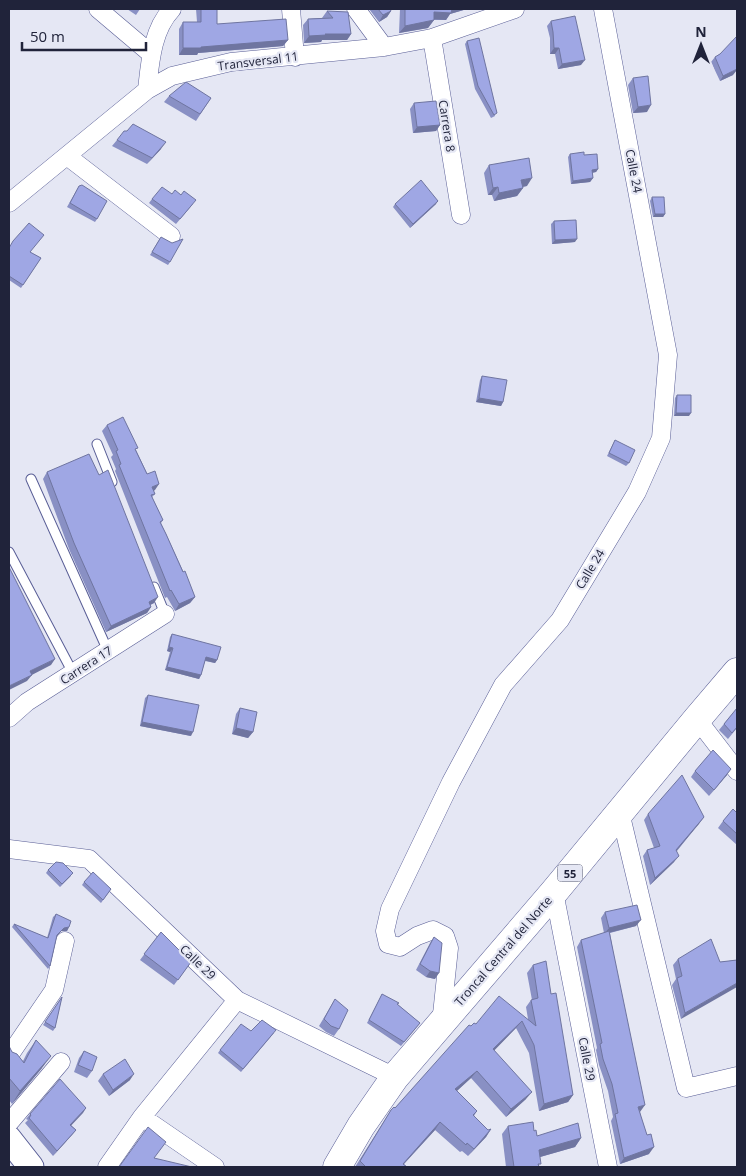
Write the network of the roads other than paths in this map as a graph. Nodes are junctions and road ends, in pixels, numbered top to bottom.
1 (98, 9) edge
2 (172, 9) edge
3 (291, 9) edge
4 (356, 9) edge
5 (515, 9) edge
6 (603, 9) edge
7 (432, 38) junction
8 (384, 47) junction
9 (150, 53) junction
10 (295, 57) junction
11 (147, 90) junction
12 (67, 156) junction
13 (9, 203) edge
14 (461, 215) dead end
15 (172, 236) dead end
16 (97, 444) dead end
17 (31, 479) dead end
18 (115, 489) edge
19 (9, 552) edge
20 (151, 578) edge
21 (165, 614) joint
22 (108, 650) junction
23 (737, 672) edge
24 (73, 673) junction
25 (11, 711) edge
26 (697, 719) junction
27 (737, 771) edge
28 (620, 812) junction
29 (9, 849) edge
30 (554, 892) junction
31 (65, 941) dead end
32 (237, 1000) junction
33 (440, 1024) junction
34 (9, 1056) edge
35 (61, 1062) dead end
36 (737, 1076) edge
37 (395, 1077) junction
38 (142, 1117) junction
39 (9, 1124) edge
40 (9, 1139) edge
41 (31, 1167) edge
42 (107, 1167) edge
43 (215, 1167) edge
44 (337, 1167) edge
45 (608, 1167) edge

1 - 9 street
2 - 9 street
3 - 10 street
4 - 8 street
5 - 7 street, Transversal 11
6 - 33 street, Calle 24
7 - 8 street, Transversal 11
7 - 14 street, Carrera 8
8 - 10 street, Transversal 11
9 - 11 street
10 - 11 street, Transversal 11
11 - 12 street, Transversal 11
12 - 13 street, Transversal 11
12 - 15 street
16 - 18 lane
17 - 22 lane
19 - 24 lane
20 - 21 lane
21 - 22 street, Carrera 17
22 - 24 street, Carrera 17
23 - 26 highway, Troncal Central del Norte / 55
24 - 25 street, Carrera 17
26 - 27 street
26 - 28 highway, Troncal Central del Norte / 55
28 - 30 highway, Troncal Central del Norte / 55
28 - 36 street
29 - 32 street, Calle 29
30 - 33 highway, Troncal Central del Norte / 55
30 - 45 street, Calle 29
31 - 34 street
32 - 37 street, Calle 29
32 - 38 street
33 - 37 highway, Troncal Central del Norte / 55
35 - 39 street
37 - 44 highway, Troncal Central del Norte / 55
38 - 42 street
38 - 43 street
40 - 41 main road

